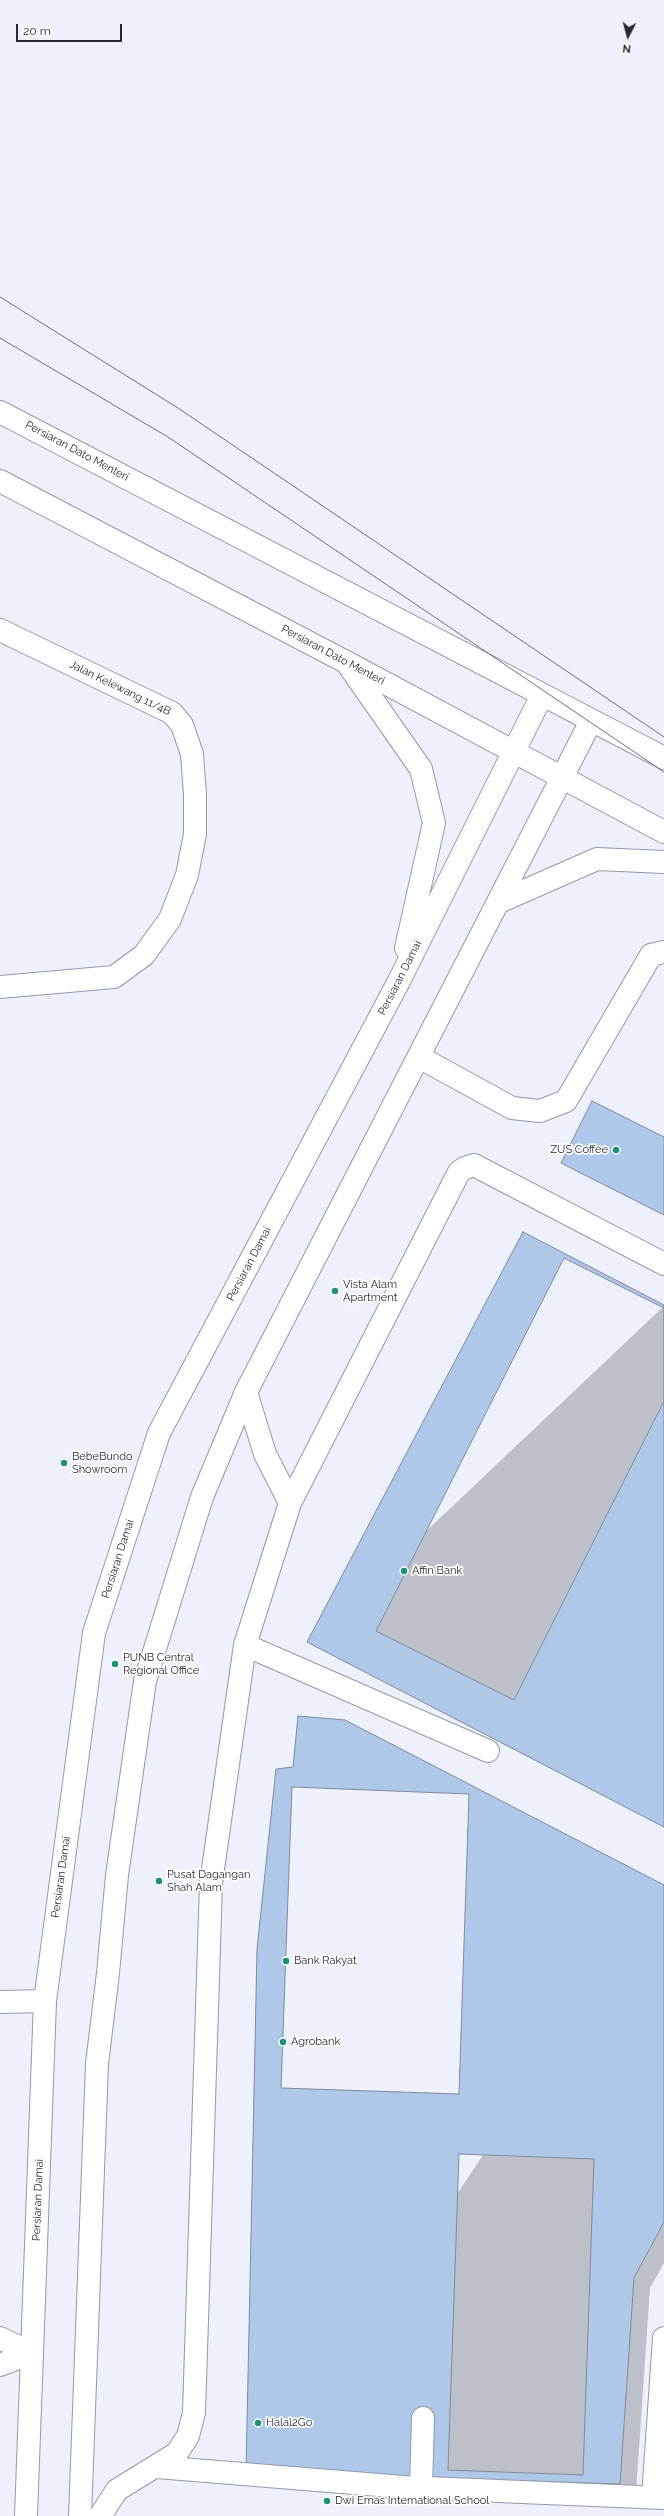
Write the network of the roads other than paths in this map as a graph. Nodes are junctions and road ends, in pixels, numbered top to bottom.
1 (0, 412) edge
2 (0, 481) edge
3 (0, 630) edge
4 (346, 662) junction
5 (542, 695) junction
6 (591, 720) junction
7 (514, 752) junction
8 (664, 758) edge
9 (561, 779) junction
10 (664, 832) edge
11 (664, 862) edge
12 (499, 902) junction
13 (664, 952) edge
14 (399, 981) junction
15 (0, 987) edge
16 (419, 1057) junction
17 (664, 1264) edge
18 (246, 1392) junction
19 (290, 1502) junction
20 (245, 1645) junction
21 (488, 1751) dead end
22 (45, 2001) junction
23 (0, 2002) edge
24 (0, 2338) edge
25 (664, 2338) edge
26 (32, 2353) junction
27 (0, 2365) edge
28 (423, 2418) dead end
29 (157, 2467) junction
30 (422, 2488) junction
31 (659, 2498) edge
32 (26, 2516) edge
33 (80, 2516) edge
34 (100, 2516) edge

1 - 5 main road, Persiaran Dato Menteri
2 - 4 main road, Persiaran Dato Menteri
3 - 15 main road, Jalan Kelewang 11/4B
4 - 7 main road, Persiaran Dato Menteri
4 - 14 main road
5 - 6 main road, Persiaran Dato Menteri
5 - 7 main road, Persiaran Damai
6 - 8 main road, Persiaran Dato Menteri
6 - 9 main road
7 - 9 main road, Persiaran Dato Menteri
7 - 14 main road, Persiaran Damai
9 - 10 main road, Persiaran Dato Menteri
9 - 12 main road
11 - 12 main road
12 - 16 main road
13 - 16 main road
14 - 22 main road, Persiaran Damai
16 - 18 main road
17 - 19 main road
18 - 19 main road
18 - 33 main road
19 - 20 main road
20 - 21 main road
20 - 29 main road
22 - 23 main road
22 - 26 main road, Persiaran Damai
24 - 26 main road
25 - 31 main road
26 - 27 main road
26 - 32 main road, Persiaran Damai
28 - 30 main road
29 - 30 main road
29 - 34 main road
30 - 31 main road

